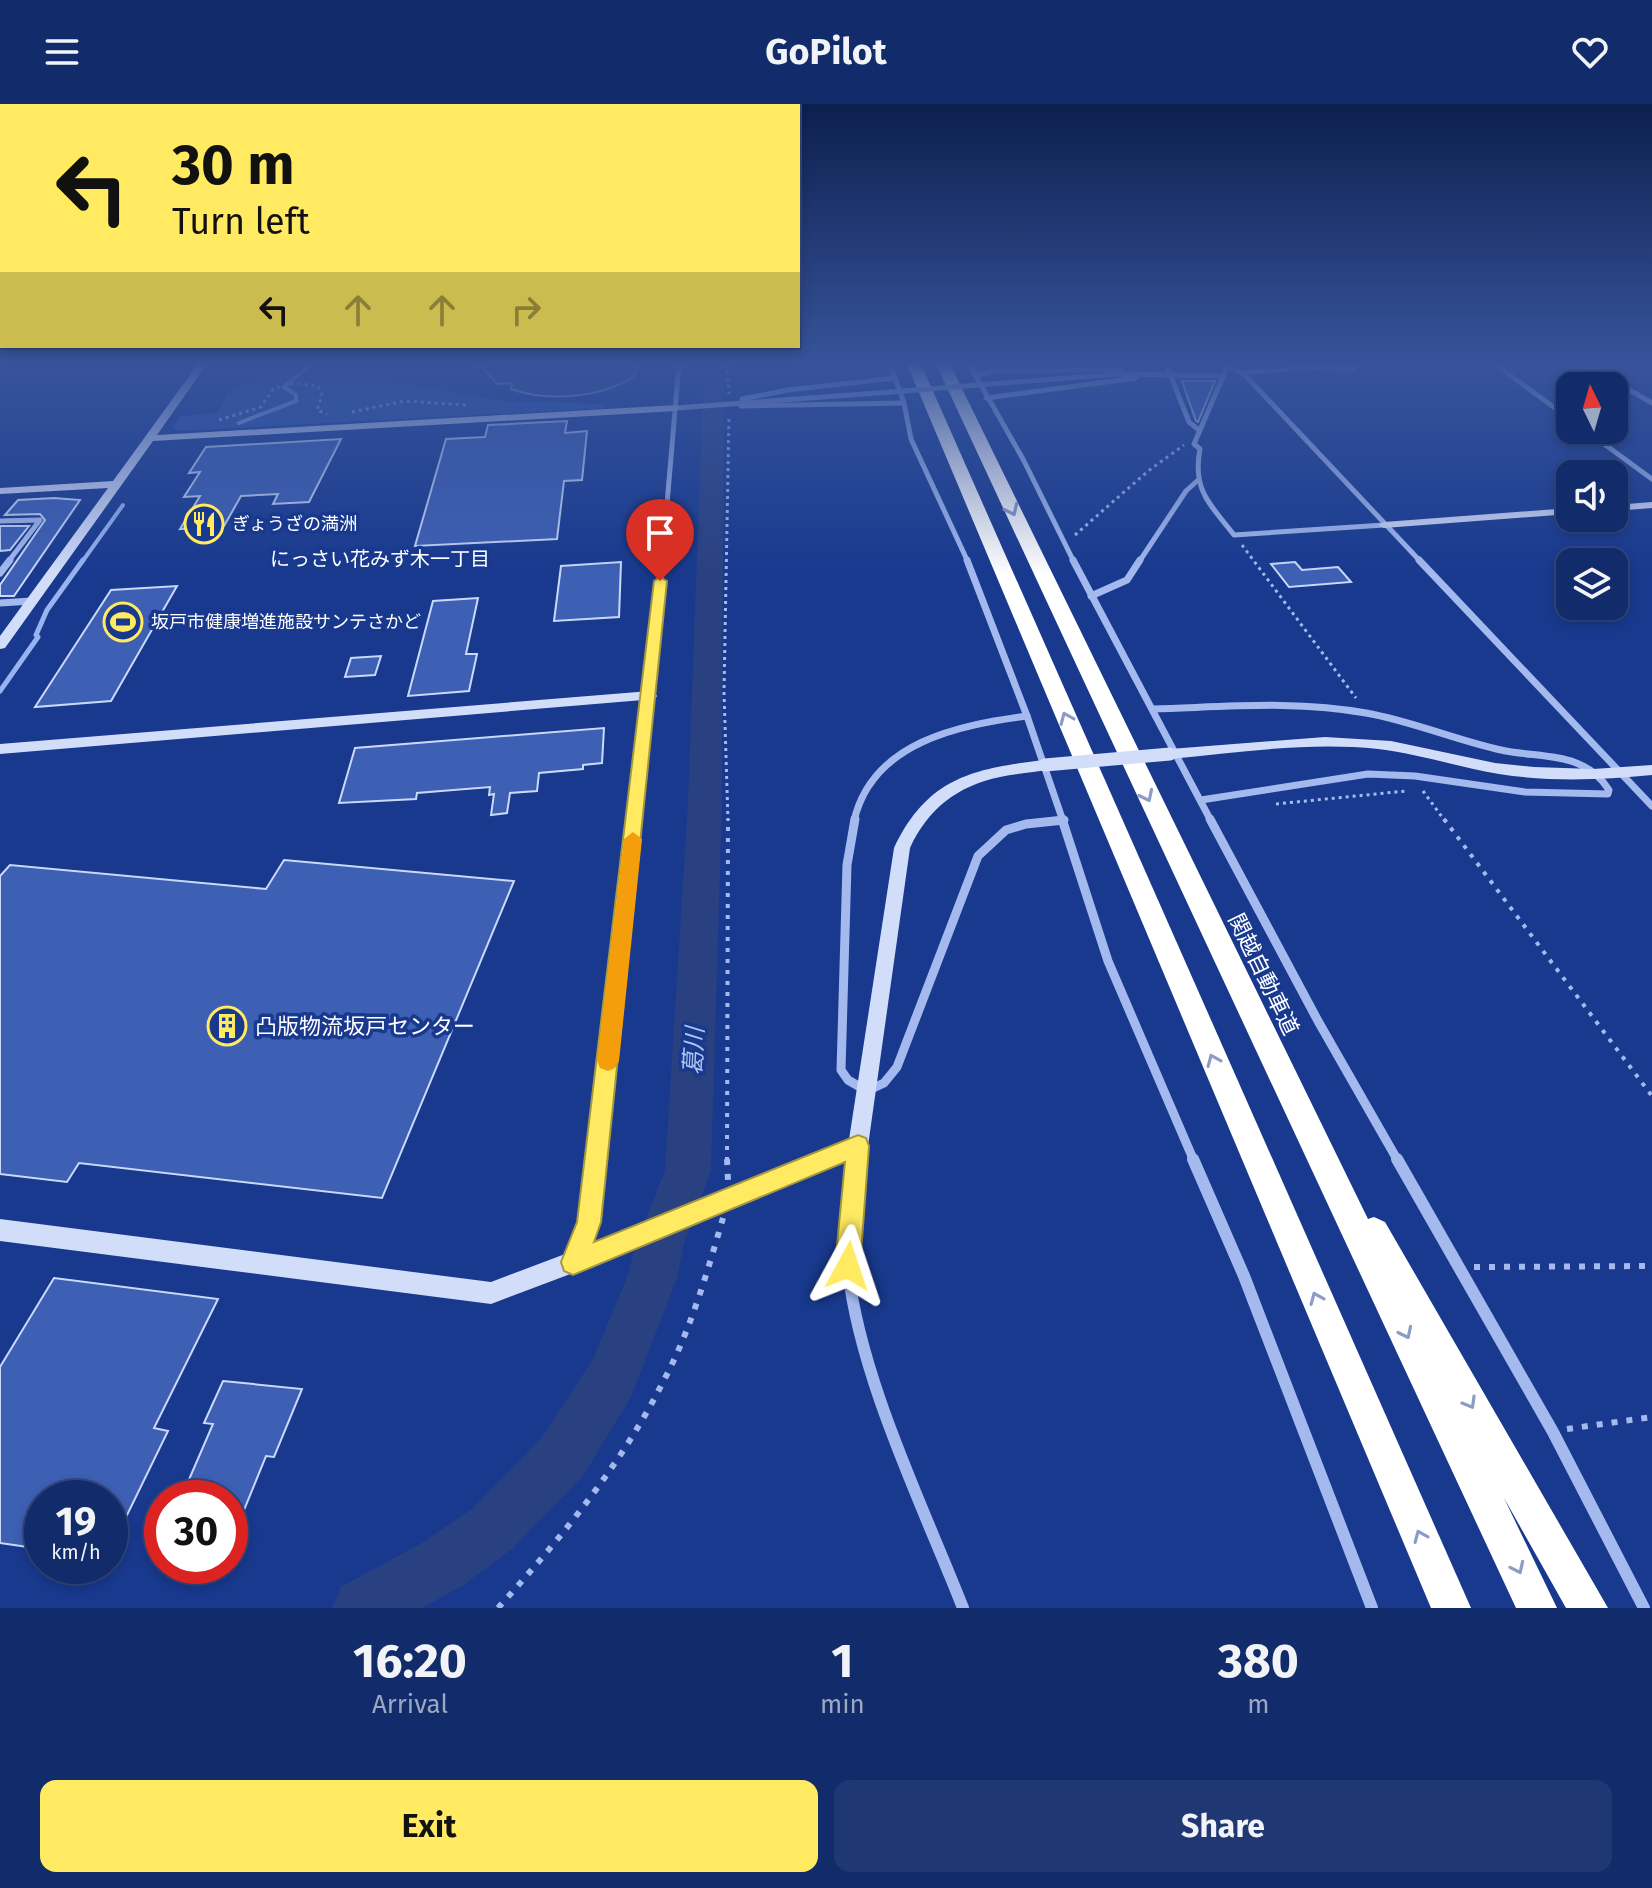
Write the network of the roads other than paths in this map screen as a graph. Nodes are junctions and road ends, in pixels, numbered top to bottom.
1 (152, 434) edge
2 (216, 434) edge
3 (674, 434) edge
4 (910, 434) edge
5 (932, 434) edge
6 (976, 434) edge
7 (1008, 434) edge
8 (1198, 434) edge
9 (1300, 434) edge
10 (149, 438) junction
11 (1604, 444) edge
12 (1652, 479) edge
13 (1197, 481) junction
14 (115, 484) junction
15 (0, 491) edge
16 (1652, 505) edge
17 (1628, 507) edge
18 (1556, 512) edge
19 (0, 521) edge
20 (1384, 525) junction
21 (12, 558) junction
22 (0, 559) edge
23 (0, 573) edge
24 (1091, 596) junction
25 (32, 601) junction
26 (0, 603) edge
27 (0, 645) edge
28 (650, 696) junction
29 (1153, 709) junction
30 (1027, 716) junction
31 (0, 749) edge
32 (1173, 754) junction
33 (1045, 765) junction
34 (1652, 770) edge
35 (1621, 773) junction
36 (1598, 774) junction
37 (1201, 800) junction
38 (1652, 806) edge
39 (1064, 820) junction
40 (1266, 1043) junction
41 (867, 1091) junction
42 (858, 1146) junction
43 (0, 1230) edge
44 (573, 1262) junction
45 (963, 1608) edge
46 (1372, 1608) edge
47 (1451, 1608) edge
48 (1537, 1608) edge
49 (1588, 1608) edge
50 (1644, 1608) edge

1 - 10 street
2 - 10 street
3 - 28 street
4 - 30 street
47 -> 5 highway
6 -> 40 highway, 関越自動車道
7 - 24 street
8 - 13 street
9 - 20 street
10 - 14 street
11 - 12 street
13 - 20 street
13 - 24 street
14 - 15 street
14 - 25 street
16 - 17 street
18 - 20 street
19 - 21 street
20 - 35 street
21 - 22 street
21 - 23 street
24 - 29 street
25 - 26 street
25 - 27 street
28 - 31 street
28 - 44 street
29 - 32 street
29 - 36 street
30 - 33 street
30 - 41 street
32 - 33 street, bridge
32 - 36 street
32 - 37 street
33 - 39 street
33 - 41 street
34 - 35 street
35 - 36 street
35 - 38 street
36 - 37 street
37 - 50 street
39 - 41 street
39 - 46 street
40 -> 48 highway, 関越自動車道
40 -> 49 highway
41 - 42 street
42 - 44 street
42 - 45 street
43 - 44 street

